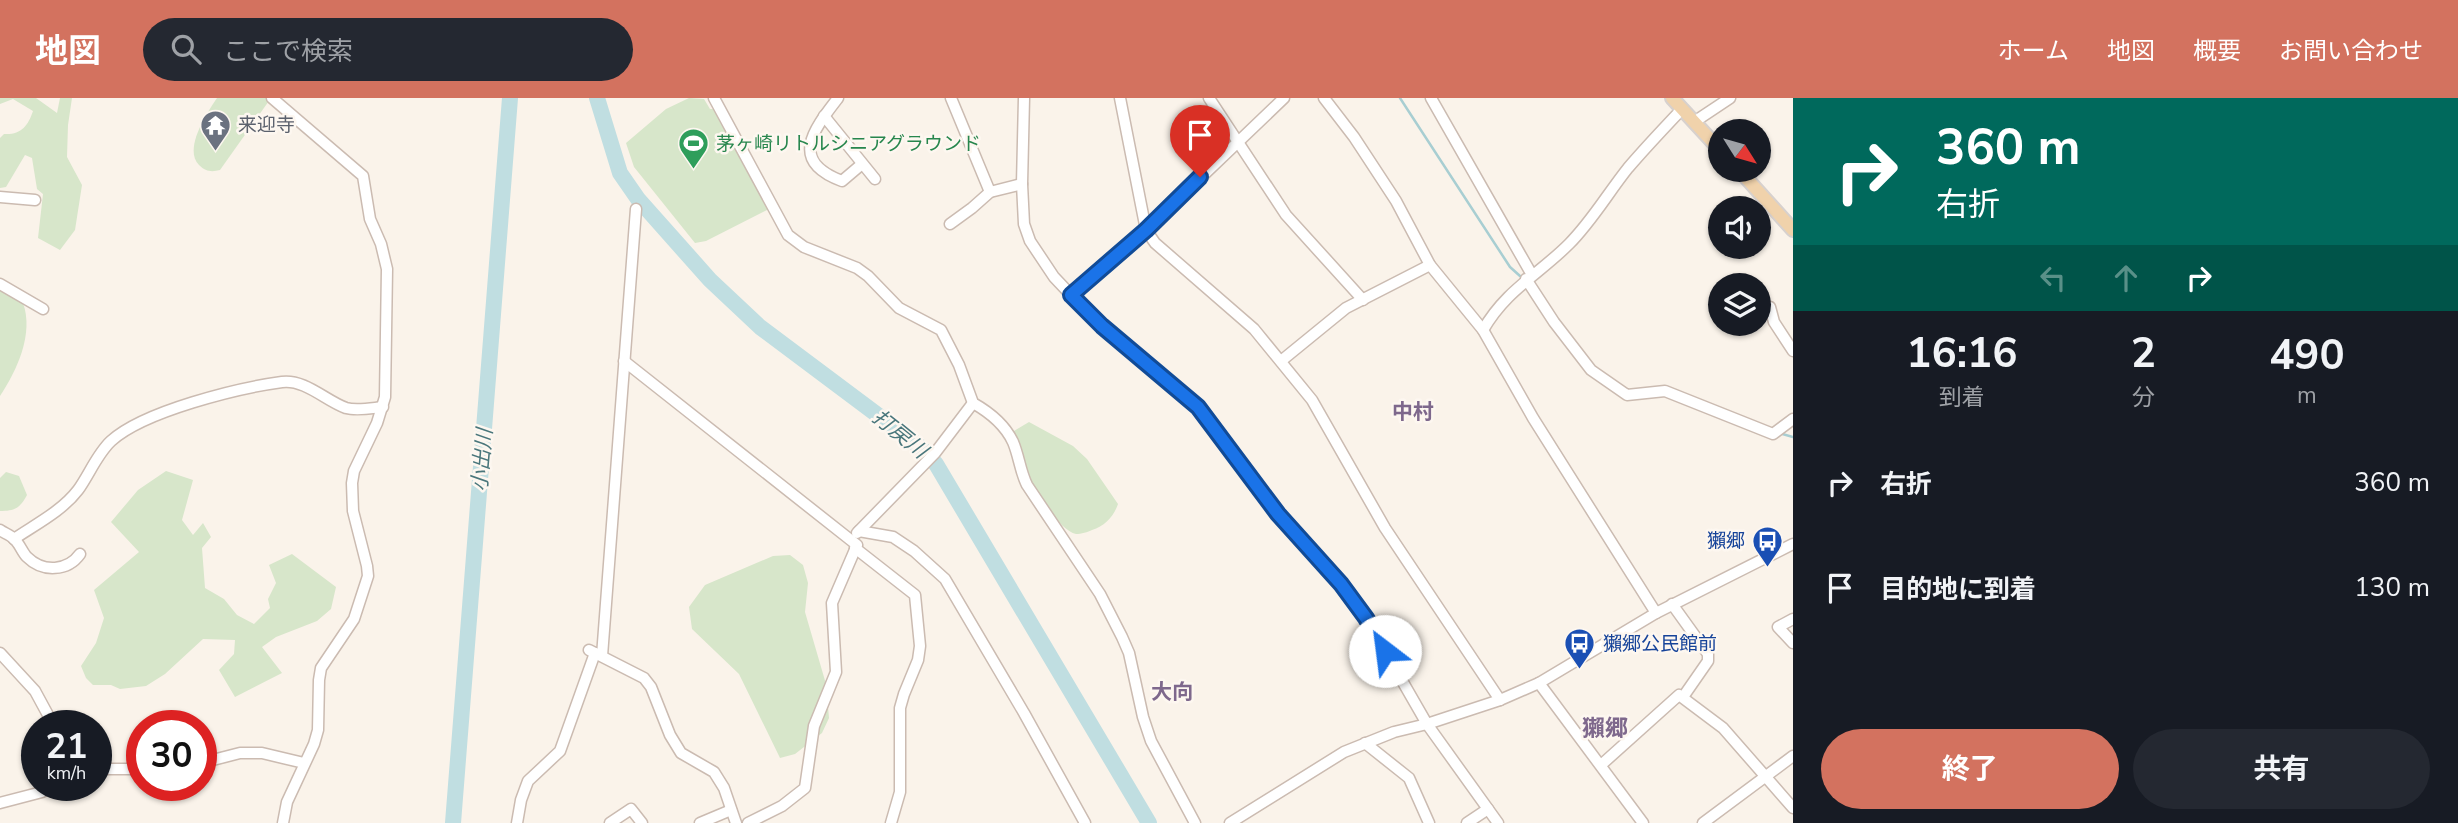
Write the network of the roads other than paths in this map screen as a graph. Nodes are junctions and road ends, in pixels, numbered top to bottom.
1 (272, 98) edge
2 (714, 98) edge
3 (838, 98) edge
4 (951, 98) edge
5 (1024, 98) edge
6 (1121, 98) edge
7 (1209, 98) edge
8 (1284, 98) edge
9 (1324, 98) edge
10 (1431, 98) edge
11 (1730, 98) edge
12 (1677, 102) edge
13 (824, 116) junction
14 (1694, 122) junction
15 (1708, 137) edge
16 (1237, 142) junction
17 (862, 164) junction
18 (874, 179) dead end
19 (1750, 182) edge
20 (1022, 184) junction
21 (990, 192) junction
22 (0, 197) edge
23 (35, 200) dead end
24 (636, 209) dead end
25 (950, 224) dead end
26 (1146, 230) junction
27 (1793, 230) edge
28 (1430, 265) junction
29 (1529, 277) junction
30 (0, 284) edge
31 (1071, 295) junction
32 (1363, 300) junction
33 (43, 309) dead end
34 (1771, 311) edge
35 (1483, 330) junction
36 (1793, 351) edge
37 (624, 360) junction
38 (1280, 361) junction
39 (973, 403) junction
40 (383, 407) junction
41 (1793, 419) edge
42 (0, 530) edge
43 (14, 538) junction
44 (855, 539) junction
45 (1793, 544) edge
46 (80, 554) dead end
47 (1672, 604) junction
48 (1656, 613) junction
49 (1793, 619) edge
50 (1793, 643) edge
51 (0, 653) edge
52 (595, 653) junction
53 (1539, 683) junction
54 (1683, 697) junction
55 (1500, 700) junction
56 (45, 710) edge
57 (1427, 724) junction
58 (1365, 743) junction
59 (1793, 756) edge
60 (217, 759) edge
61 (304, 763) junction
62 (1601, 765) junction
63 (1765, 777) junction
64 (21, 798) edge
65 (0, 803) edge
66 (1793, 808) edge
67 (1488, 809) junction
68 (731, 810) junction
69 (1245, 819) edge
70 (283, 823) edge
71 (517, 823) edge
72 (610, 823) edge
73 (642, 823) edge
74 (700, 823) edge
75 (736, 823) edge
76 (748, 823) edge
77 (891, 823) edge
78 (1085, 823) edge
79 (1195, 823) edge
80 (1230, 823) edge
81 (1429, 823) edge
82 (1467, 823) edge
83 (1498, 823) edge
84 (1643, 823) edge
85 (1703, 823) edge

1 - 40 street
2 - 39 street
3 - 13 street
4 - 21 street
5 - 20 street
6 - 26 street
7 - 16 street
8 - 16 street
9 - 28 street
10 - 29 street
11 - 14 street
12 - 14 main road
12 - 29 street
13 - 17 street
13 - 17 street
14 - 15 main road
16 - 26 street
16 - 32 street
17 - 18 street
19 - 27 main road
20 - 21 street
20 - 31 street
21 - 25 street
22 - 23 street
24 - 37 street
26 - 31 street
26 - 38 street
28 - 32 street
28 - 35 street
29 - 35 street
29 - 41 street
30 - 33 street
31 - 57 street
32 - 38 street
34 - 36 street
35 - 48 street
37 - 44 street
37 - 52 street
38 - 55 street
39 - 44 street
39 - 79 street
40 - 43 street
40 - 61 street
42 - 43 street
43 - 46 street
44 - 76 street
44 - 77 street
44 - 78 street
45 - 47 street
47 - 48 street
47 - 54 street
48 - 53 street
49 - 50 street
51 - 56 street
52 - 68 street
52 - 71 street
53 - 55 street
53 - 62 street
54 - 62 street
54 - 63 street
55 - 57 street
57 - 58 street
57 - 67 street
58 - 69 street
58 - 81 street
59 - 63 street
60 - 61 street
61 - 70 street
62 - 84 street
63 - 66 street
63 - 85 street
64 - 65 street
67 - 82 street
67 - 83 street
68 - 74 street
68 - 75 street
69 - 80 street
72 - 73 street

